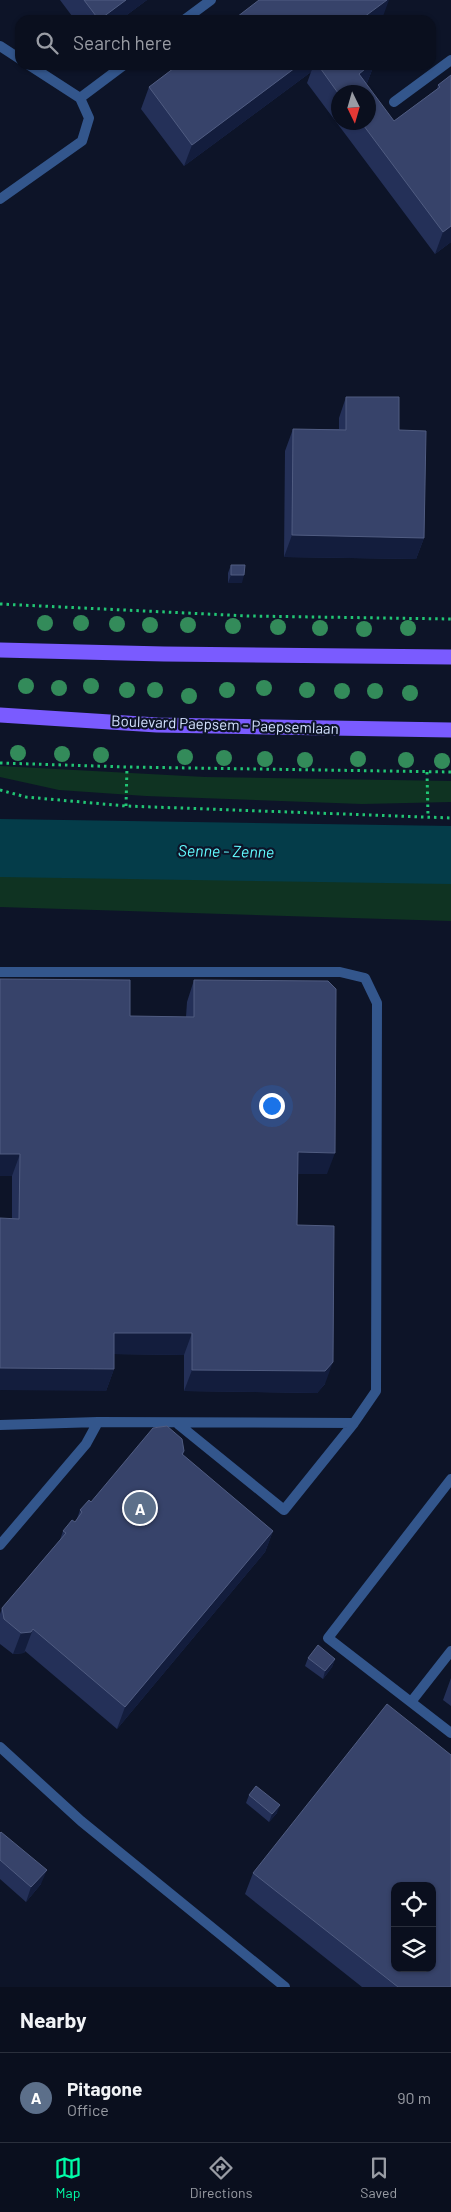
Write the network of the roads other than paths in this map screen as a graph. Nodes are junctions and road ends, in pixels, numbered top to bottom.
1 (211, 0) edge
2 (191, 15) edge
3 (0, 46) edge
4 (15, 56) edge
5 (451, 60) edge
6 (37, 70) edge
7 (117, 70) edge
8 (80, 98) junction
9 (394, 102) dead end
10 (0, 199) edge
11 (0, 650) edge
12 (451, 657) edge
13 (0, 715) edge
14 (451, 730) edge
15 (0, 972) edge
16 (98, 1422) junction
17 (354, 1423) junction
18 (178, 1424) junction
19 (0, 1425) edge
20 (451, 1479) edge
21 (0, 1545) edge
22 (451, 1651) edge
23 (411, 1702) junction
24 (451, 1733) edge
25 (0, 1747) edge
26 (285, 1987) edge

1 - 2 lane
3 - 4 lane
5 - 9 lane
6 - 8 lane
7 - 8 lane
8 - 10 lane
11 - 12 main road
13 - 14 main road, Boulevard Paepsem - Paepsemlaan
15 - 17 lane
16 - 18 lane
16 - 19 lane
16 - 21 lane
17 - 18 lane
17 - 18 lane
20 - 23 lane
22 - 23 lane
23 - 24 lane
25 - 26 lane

